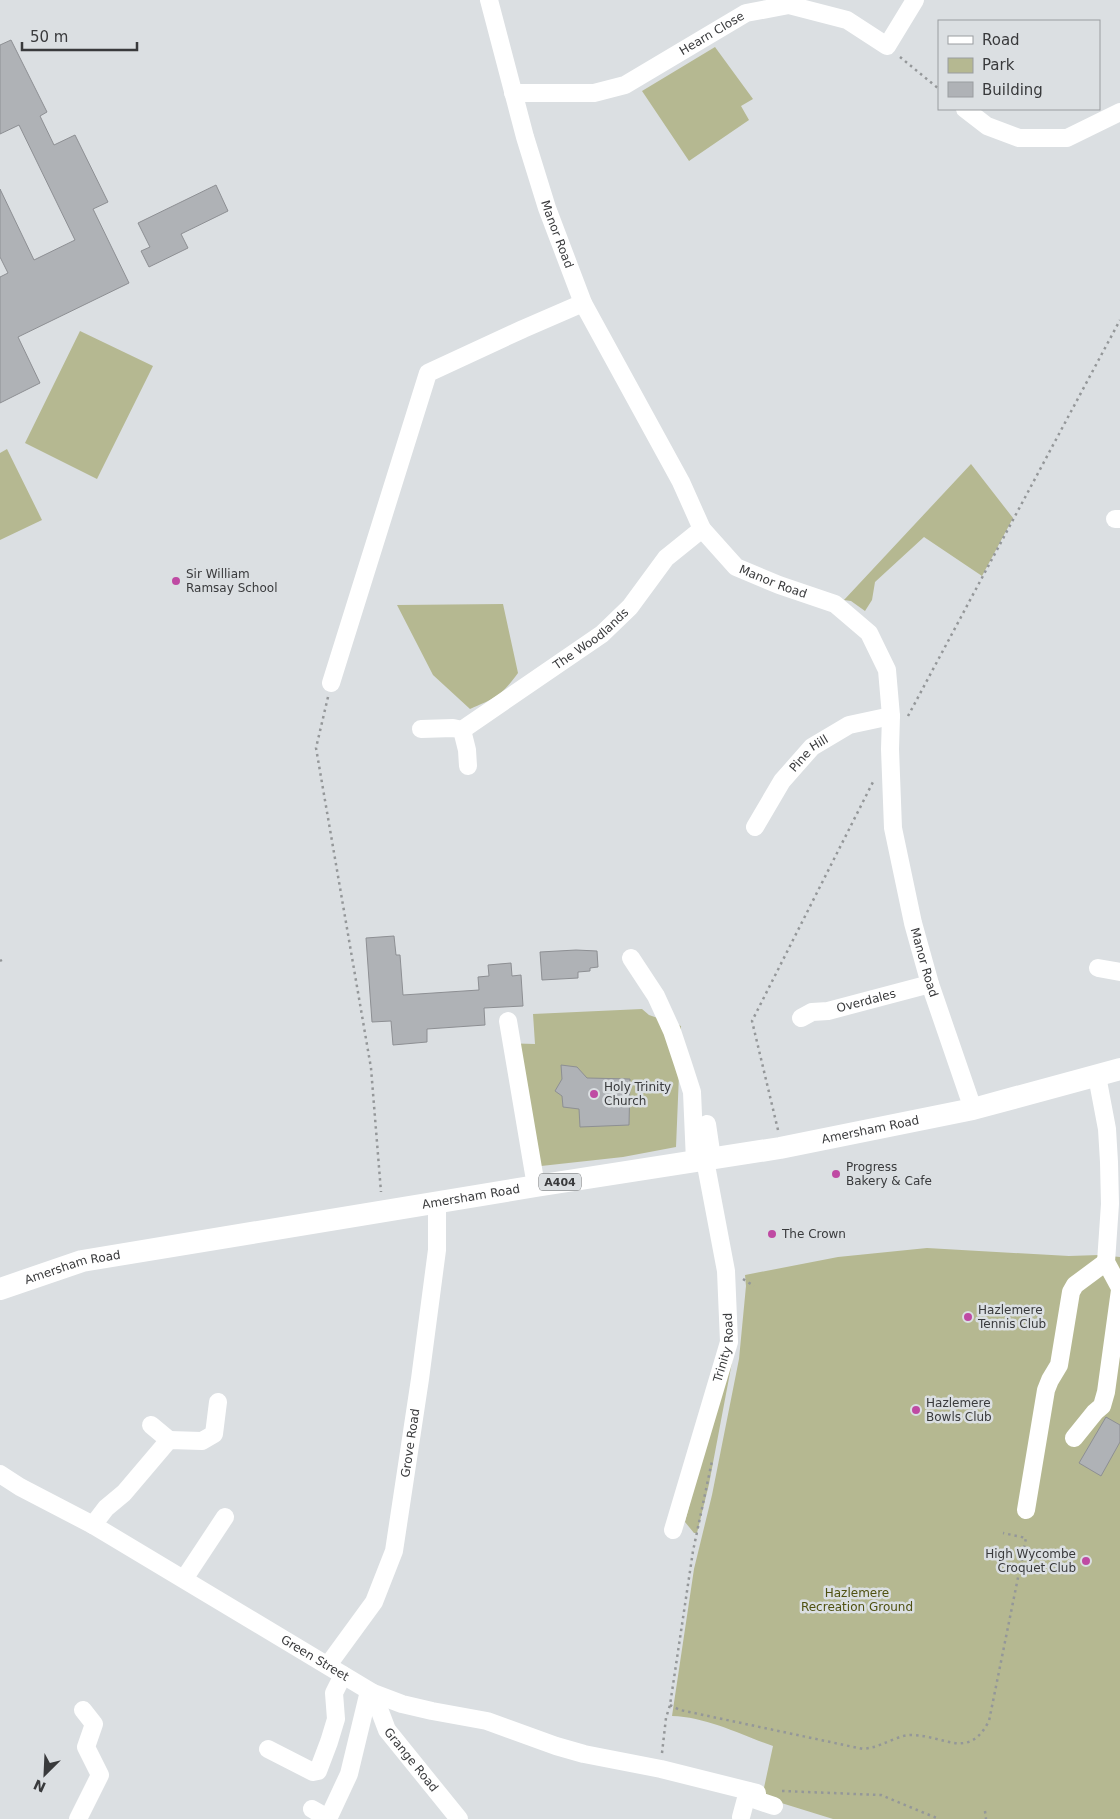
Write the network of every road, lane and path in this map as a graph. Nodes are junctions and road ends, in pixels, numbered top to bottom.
1 (489, 0) edge
2 (916, 0) edge
3 (887, 46) junction
4 (938, 87) edge
5 (513, 93) junction
6 (966, 110) edge
7 (1120, 112) edge
8 (583, 303) junction
9 (1120, 320) edge
10 (702, 528) junction
11 (331, 683) joint
12 (897, 719) junction
13 (421, 729) dead end
14 (462, 730) junction
15 (468, 766) dead end
16 (877, 775) dead end
17 (755, 827) dead end
18 (631, 958) dead end
19 (1098, 968) dead end
20 (1120, 972) edge
21 (930, 984) junction
22 (801, 1018) dead end
23 (508, 1021) dead end
24 (1120, 1069) edge
25 (1097, 1076) junction
26 (973, 1109) junction
27 (707, 1124) dead end
28 (780, 1148) junction
29 (704, 1160) junction
30 (536, 1186) junction
31 (437, 1202) junction
32 (383, 1211) junction
33 (1106, 1262) junction
34 (742, 1284) dead end
35 (754, 1286) dead end
36 (0, 1289) edge
37 (1120, 1289) edge
38 (218, 1402) dead end
39 (151, 1425) dead end
40 (1074, 1438) dead end
41 (169, 1440) junction
42 (714, 1454) dead end
43 (0, 1474) edge
44 (1026, 1510) dead end
45 (225, 1516) dead end
46 (93, 1525) junction
47 (673, 1530) dead end
48 (1003, 1533) dead end
49 (184, 1579) junction
50 (328, 1665) junction
51 (343, 1675) junction
52 (371, 1692) junction
53 (670, 1705) junction
54 (83, 1710) dead end
55 (268, 1749) dead end
56 (661, 1769) junction
57 (753, 1792) junction
58 (774, 1806) dead end
59 (312, 1809) dead end
60 (985, 1810) dead end
61 (741, 1816) dead end
62 (78, 1819) edge
63 (328, 1819) edge
64 (459, 1819) edge
65 (939, 1819) edge
66 (986, 1819) edge

1 - 5 street, Manor Road
2 - 3 street
3 - 4 path
3 - 5 street, Hearn Close
5 - 8 street, Manor Road
6 - 7 street
8 - 10 street, Manor Road
8 - 11 street
9 - 12 path
10 - 12 street, Manor Road
10 - 14 street, The Woodlands
11 - 32 path
12 - 17 street, Pine Hill
12 - 21 street, Manor Road
13 - 14 street
14 - 15 street
16 - 28 path
18 - 29 street
19 - 20 street
21 - 22 street, Overdales
21 - 26 street, Manor Road
23 - 30 street
24 - 25 main road, Amersham Road / A404
25 - 26 main road, Amersham Road / A404
25 - 33 street
26 - 28 main road, Amersham Road / A404
27 - 29 street
28 - 29 main road, Amersham Road / A404
29 - 30 main road, Amersham Road / A404
29 - 47 street, Trinity Road
30 - 31 main road, Amersham Road / A404
31 - 32 main road, Amersham Road / A404
31 - 50 street, Grove Road
32 - 36 main road, Amersham Road / A404
33 - 37 street
33 - 44 street
34 - 35 path
37 - 40 street
38 - 41 street
39 - 41 street
41 - 46 street
42 - 53 path
43 - 46 street, Green Street
45 - 49 street
46 - 49 street, Green Street
48 - 53 path
49 - 50 street, Green Street
50 - 51 street, Green Street
51 - 52 street, Green Street
51 - 55 street
52 - 56 street, Green Street
52 - 63 street
52 - 64 street, Grange Road
53 - 56 path
54 - 62 street
56 - 57 street, Green Street
57 - 58 street
57 - 61 street
57 - 65 path
59 - 63 street
60 - 66 path

